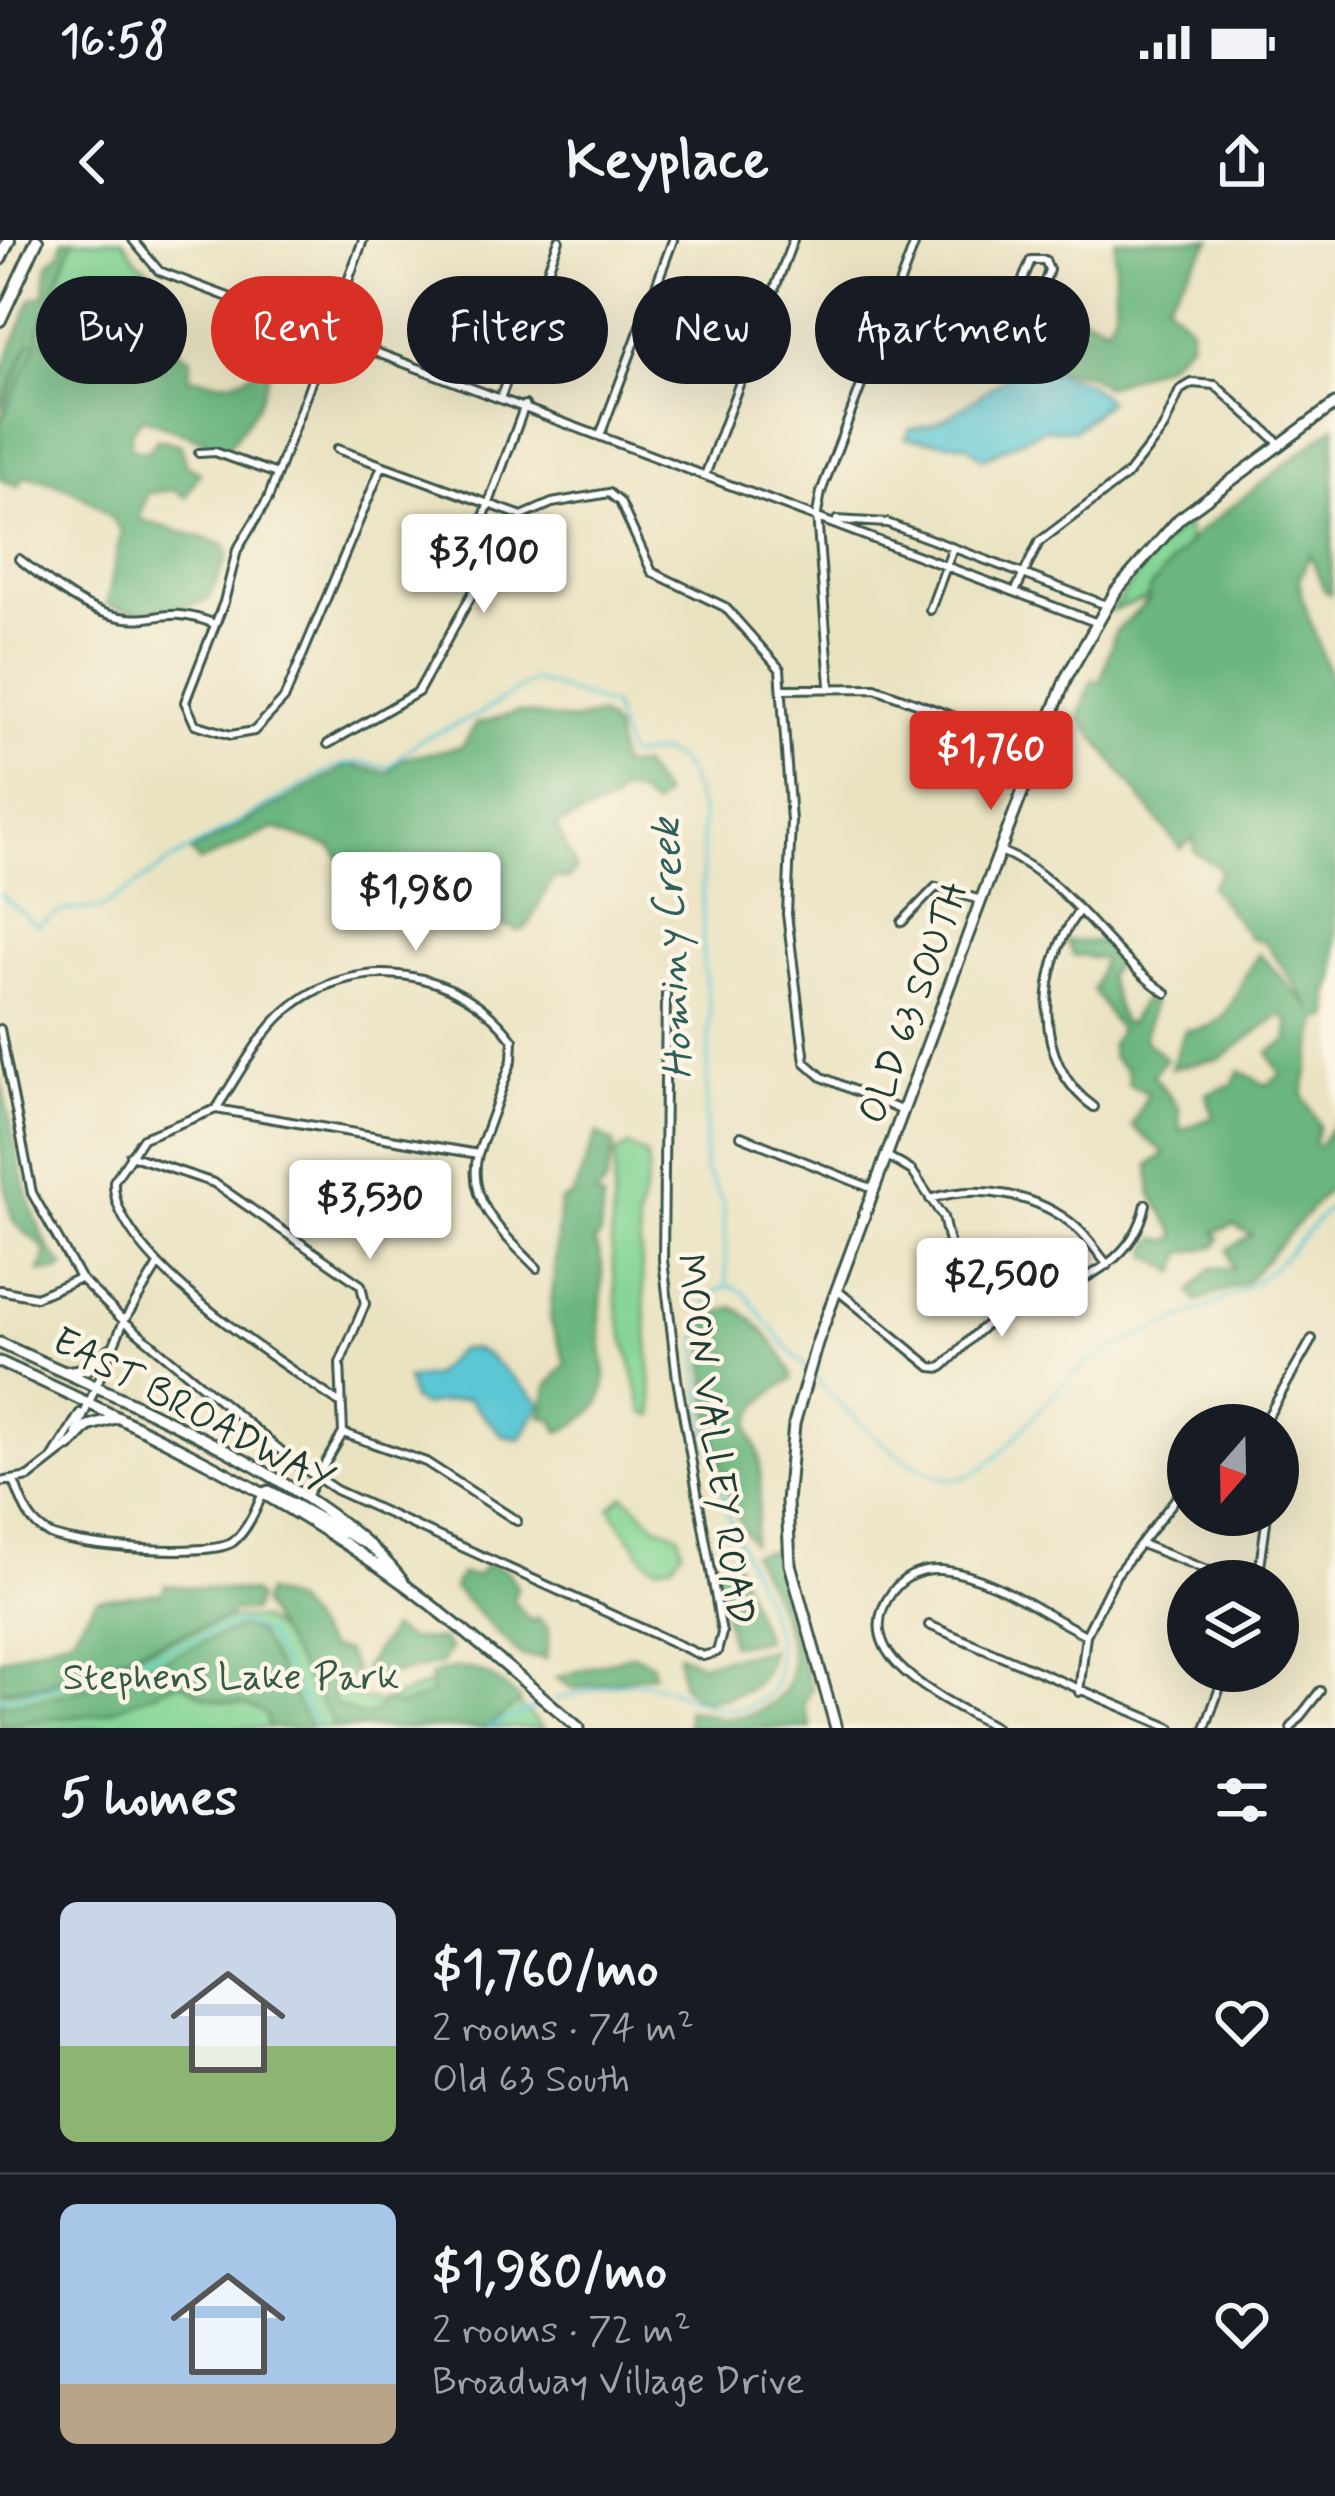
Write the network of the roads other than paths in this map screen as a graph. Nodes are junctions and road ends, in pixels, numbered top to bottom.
1 (9, 240) edge
2 (37, 240) edge
3 (133, 240) edge
4 (363, 240) edge
5 (559, 240) edge
6 (673, 240) edge
7 (794, 240) edge
8 (916, 240) edge
9 (0, 259) edge
10 (350, 276) edge
11 (902, 276) edge
12 (1020, 287) joint
13 (211, 290) edge
14 (0, 320) edge
15 (383, 353) edge
16 (311, 384) edge
17 (863, 384) edge
18 (501, 396) junction
19 (1335, 404) edge
20 (525, 405) junction
21 (601, 433) junction
22 (1280, 443) junction
23 (337, 449) dead end
24 (199, 453) dead end
25 (382, 466) junction
26 (706, 473) junction
27 (278, 474) junction
28 (488, 504) junction
29 (818, 514) junction
30 (833, 520) junction
31 (953, 548) junction
32 (20, 559) dead end
33 (946, 566) junction
34 (1022, 574) junction
35 (1015, 592) junction
36 (1106, 604) junction
37 (929, 610) dead end
38 (1095, 622) junction
39 (215, 624) junction
40 (830, 685) junction
41 (782, 689) junction
42 (328, 744) dead end
43 (1040, 748) junction
44 (1000, 851) junction
45 (981, 900) junction
46 (1078, 912) junction
47 (902, 922) dead end
48 (1166, 993) dead end
49 (666, 994) dead end
50 (0, 1029) edge
51 (1094, 1107) dead end
52 (216, 1109) junction
53 (903, 1111) junction
54 (741, 1136) dead end
55 (478, 1154) junction
56 (130, 1155) junction
57 (887, 1156) junction
58 (873, 1189) junction
59 (930, 1199) junction
60 (1146, 1204) dead end
61 (158, 1264) junction
62 (1108, 1265) junction
63 (537, 1268) dead end
64 (80, 1278) junction
65 (0, 1290) edge
66 (837, 1290) junction
67 (1005, 1314) junction
68 (124, 1322) junction
69 (1312, 1339) dead end
70 (0, 1343) edge
71 (111, 1349) junction
72 (0, 1362) edge
73 (63, 1372) junction
74 (95, 1387) junction
75 (338, 1402) junction
76 (1276, 1404) edge
77 (85, 1407) junction
78 (120, 1418) junction
79 (343, 1433) junction
80 (69, 1446) junction
81 (52, 1460) junction
82 (318, 1478) junction
83 (14, 1481) junction
84 (0, 1482) edge
85 (262, 1494) junction
86 (305, 1498) junction
87 (1167, 1510) edge
88 (517, 1521) dead end
89 (1141, 1544) junction
90 (368, 1545) junction
91 (1181, 1560) edge
92 (406, 1586) junction
93 (929, 1625) dead end
94 (1086, 1635) junction
95 (1320, 1691) dead end
96 (1079, 1692) junction
97 (1218, 1692) edge
98 (575, 1724) edge
99 (836, 1728) edge
100 (996, 1728) edge
101 (1172, 1728) edge
102 (1205, 1728) edge
103 (1291, 1728) edge

1 - 9 highway
2 - 14 highway
3 - 13 street
4 - 10 street
5 - 18 street
6 - 21 street
7 - 26 street
8 - 11 street
12 - 12 street
15 - 18 street
16 - 27 street
17 - 29 street
18 - 20 street
19 - 22 main road, OLD 63 SOUTH
20 - 21 street
20 - 28 street
21 - 26 street
22 - 34 street
22 - 36 main road, OLD 63 SOUTH
23 - 25 street
24 - 27 street
25 - 28 street
25 - 39 street
26 - 29 street
27 - 39 street
28 - 41 street
28 - 42 street
29 - 30 street
29 - 40 street
30 - 31 street
30 - 33 street
31 - 33 street
31 - 34 street
32 - 39 street
33 - 35 street
33 - 37 street
34 - 35 street
34 - 36 street
35 - 38 street
36 - 38 main road, OLD 63 SOUTH
38 - 43 main road, OLD 63 SOUTH
40 - 41 street
40 - 43 street
41 - 53 street
43 - 44 main road, OLD 63 SOUTH
44 - 45 main road, OLD 63 SOUTH
44 - 46 street
45 - 47 street
45 - 53 main road, OLD 63 SOUTH
46 - 48 street
46 - 51 street
49 - 82 street, MOON VALLEY ROAD
50 - 64 street
52 - 55 street
52 - 55 street
52 - 56 street
53 - 57 main road, OLD 63 SOUTH
54 - 58 street
55 - 63 street
56 - 61 street
56 - 75 street
57 - 58 main road, OLD 63 SOUTH
57 - 59 street
58 - 66 main road, OLD 63 SOUTH
59 - 62 street
59 - 67 street
60 - 62 street
61 - 68 street
61 - 75 street
62 - 67 street
64 - 65 street
64 - 68 street
66 - 67 street
66 - 99 main road, OLD 63 SOUTH
68 - 71 street
68 - 82 street
69 - 76 street
70 - 73 main road, EAST BROADWAY
71 - 73 main road
71 - 74 street
72 - 77 main road, EAST BROADWAY
73 - 74 main road, EAST BROADWAY
74 - 77 street
74 - 86 main road, EAST BROADWAY
75 - 79 street
77 - 78 main road, EAST BROADWAY
77 - 80 street
77 - 81 street
78 - 80 main road
78 - 85 main road, EAST BROADWAY
79 - 82 street
79 - 88 street
80 - 81 street
81 - 83 street
82 - 86 street
83 - 84 street
83 - 85 street
85 - 90 main road
85 - 92 main road, EAST BROADWAY
86 - 90 main road, EAST BROADWAY
87 - 89 street
89 - 91 street
89 - 94 street
90 - 92 main road, EAST BROADWAY
92 - 98 main road, EAST BROADWAY
93 - 96 street
94 - 96 street
94 - 100 street
95 - 103 street
96 - 101 street
97 - 102 street

